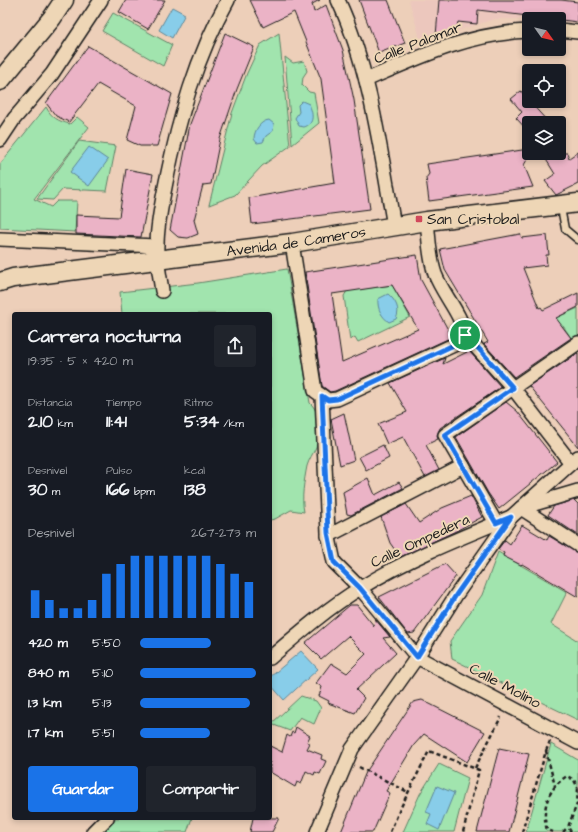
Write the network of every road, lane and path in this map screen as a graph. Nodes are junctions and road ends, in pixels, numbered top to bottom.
1 (64, 0) edge
2 (101, 0) edge
3 (228, 0) edge
4 (338, 0) edge
5 (566, 31) edge
6 (522, 32) edge
7 (578, 32) edge
8 (366, 80) junction
9 (0, 81) edge
10 (0, 140) edge
11 (569, 203) edge
12 (428, 221) junction
13 (394, 226) junction
14 (0, 239) edge
15 (578, 240) edge
16 (292, 243) junction
17 (157, 253) junction
18 (4, 279) edge
19 (162, 291) dead end
20 (465, 335) junction
21 (578, 343) edge
22 (513, 388) junction
23 (322, 396) junction
24 (574, 460) edge
25 (463, 466) junction
26 (578, 491) edge
27 (520, 508) junction
28 (511, 517) junction
29 (496, 523) junction
30 (328, 536) junction
31 (578, 545) edge
32 (360, 588) junction
33 (272, 656) edge
34 (417, 657) junction
35 (507, 706) junction
36 (578, 743) edge
37 (347, 760) junction
38 (475, 768) junction
39 (555, 786) junction
40 (578, 788) edge
41 (408, 792) junction
42 (105, 820) edge
43 (568, 827) junction
44 (547, 831) edge
45 (93, 832) edge
46 (317, 832) edge
47 (390, 832) edge
48 (463, 832) edge
49 (522, 832) edge
50 (553, 832) edge
51 (563, 832) edge
52 (571, 832) edge

1 - 9 main road
2 - 10 street
3 - 17 street
4 - 8 street
5 - 7 street
6 - 8 street, Calle Palomar
8 - 13 street
11 - 12 main road, Avenida de Cameros
11 - 15 lane
12 - 13 main road, Avenida de Cameros
12 - 20 street
13 - 16 main road, Avenida de Cameros
14 - 17 street
16 - 17 main road, Avenida de Cameros
16 - 23 street
17 - 18 main road, Avenida de Cameros
17 - 19 street
20 - 22 street
20 - 23 street
21 - 22 street
22 - 24 street
22 - 25 street
23 - 30 street
24 - 27 street
25 - 29 street
25 - 30 street
26 - 27 street
27 - 28 street
27 - 31 street
28 - 29 street, Calle Ompedera
28 - 34 street
29 - 32 street, Calle Ompedera
30 - 32 street
32 - 33 street, Calle Ompedera
32 - 34 street
34 - 35 street, Calle Molino
34 - 37 street
35 - 36 street, Calle Molino
35 - 38 path
37 - 41 path
37 - 46 street
38 - 41 path
38 - 48 path
39 - 40 path
39 - 44 path
39 - 49 path
40 - 43 path
41 - 47 path
42 - 45 street
43 - 51 path
43 - 52 path
44 - 50 path

